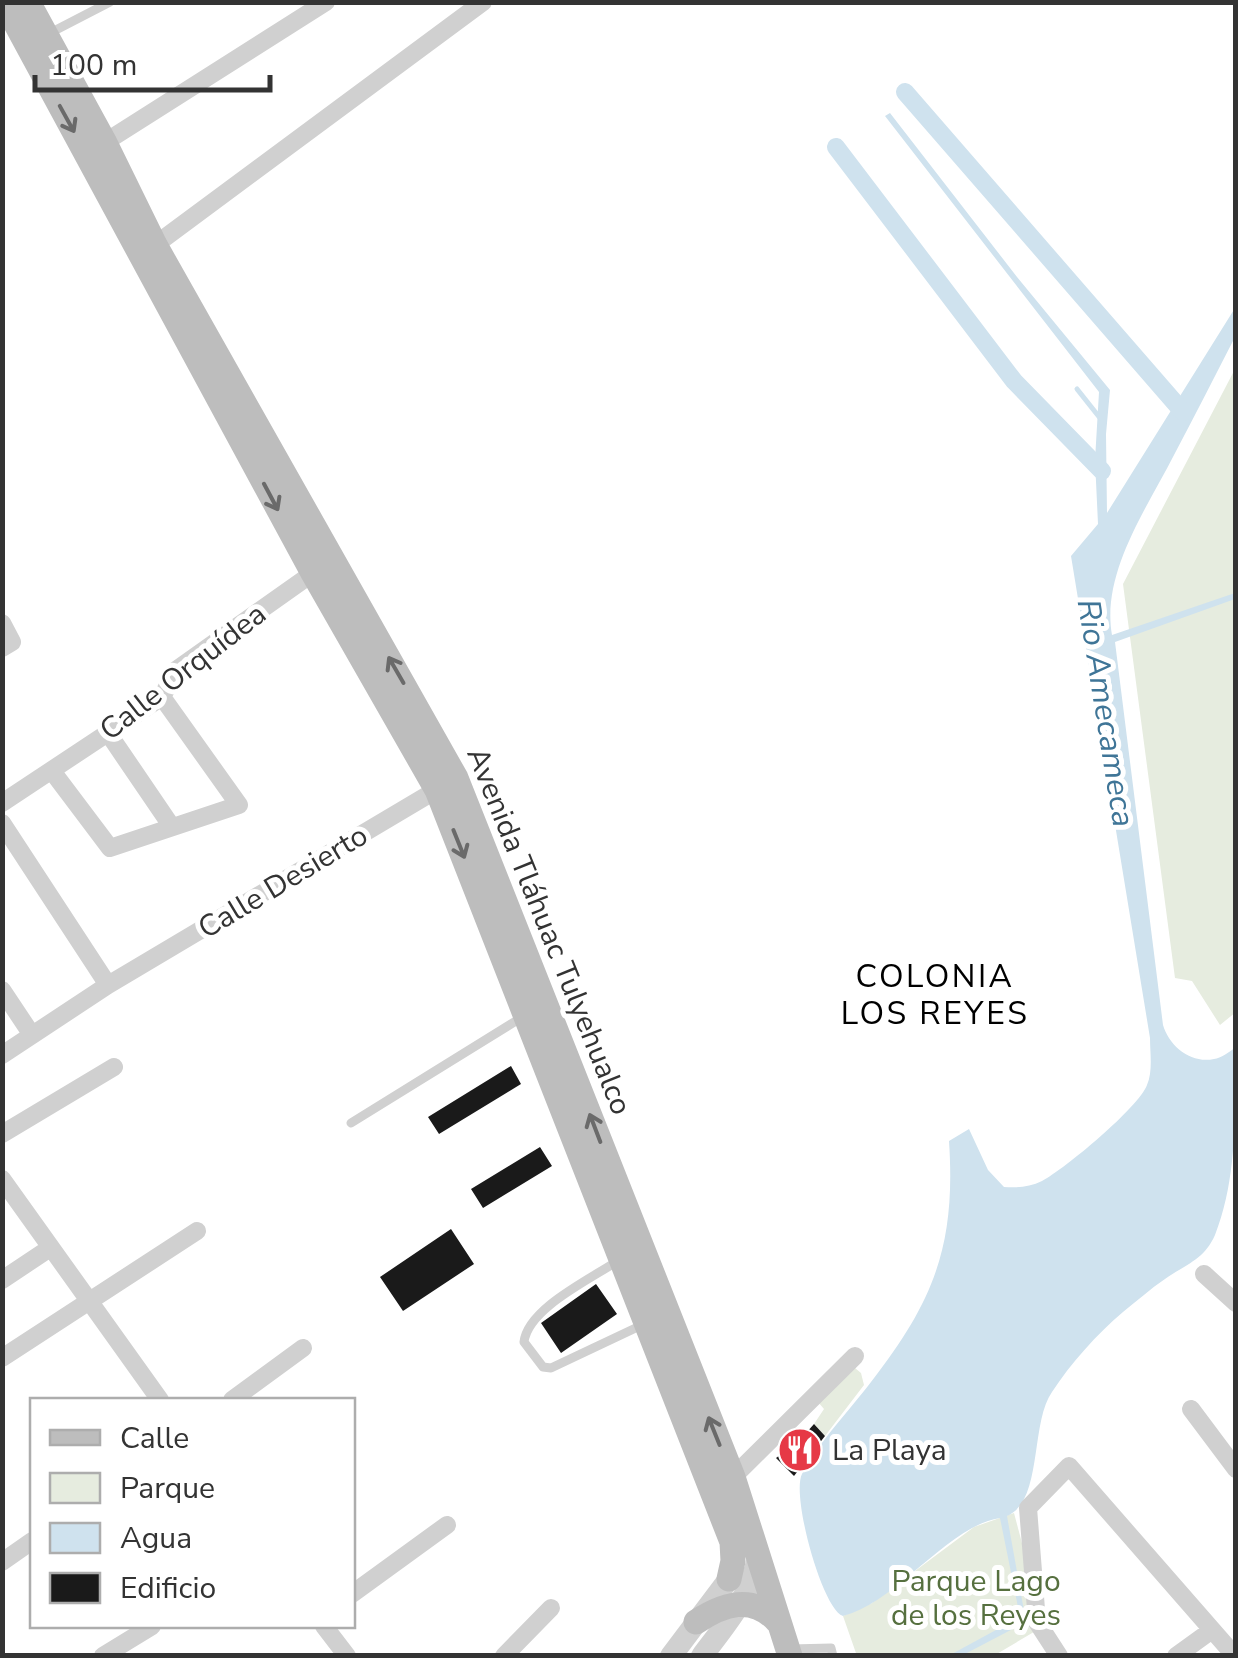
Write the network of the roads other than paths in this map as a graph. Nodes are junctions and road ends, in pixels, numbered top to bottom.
1 (4, 2) edge
2 (28, 2) edge
3 (110, 2) edge
4 (326, 2) edge
5 (483, 2) edge
6 (23, 37) edge
7 (95, 148) junction
8 (155, 245) junction
9 (241, 420) junction
10 (312, 573) junction
11 (2, 622) edge
12 (364, 638) junction
13 (7, 645) edge
14 (162, 697) junction
15 (108, 733) junction
16 (52, 770) junction
17 (447, 784) junction
18 (2, 803) edge
19 (2, 823) edge
20 (172, 827) junction
21 (108, 984) junction
22 (2, 990) edge
23 (537, 1009) junction
24 (32, 1035) junction
25 (2, 1055) edge
26 (114, 1067) dead end
27 (351, 1123) dead end
28 (2, 1134) edge
29 (2, 1179) edge
30 (198, 1232) dead end
31 (50, 1248) junction
32 (632, 1254) junction
33 (1204, 1274) dead end
34 (2, 1280) edge
35 (86, 1302) junction
36 (1236, 1303) edge
37 (657, 1319) junction
38 (302, 1348) dead end
39 (855, 1356) dead end
40 (2, 1358) edge
41 (152, 1398) edge
42 (235, 1398) edge
43 (1191, 1410) dead end
44 (1236, 1469) edge
45 (733, 1477) junction
46 (448, 1525) dead end
47 (30, 1543) edge
48 (758, 1558) junction
49 (2, 1562) edge
50 (729, 1579) joint
51 (355, 1592) edge
52 (742, 1604) junction
53 (551, 1608) dead end
54 (777, 1621) junction
55 (696, 1622) junction
56 (149, 1628) edge
57 (326, 1628) edge
58 (1212, 1630) junction
59 (785, 1653) edge
60 (103, 1656) edge
61 (347, 1656) edge
62 (504, 1656) edge
63 (671, 1656) edge
64 (702, 1656) edge
65 (834, 1656) edge
66 (1059, 1656) edge
67 (1176, 1656) edge
68 (1235, 1656) edge

1 - 6 main road, Avenida Tláhuac Tulyehualco
2 - 6 main road, Avenida Tláhuac Tulyehualco
3 - 6 lane
4 - 7 street
5 - 8 street
6 - 7 main road, Avenida Tláhuac Tulyehualco
7 - 8 main road, Avenida Tláhuac Tulyehualco
7 - 9 main road, Avenida Tláhuac Tulyehualco
8 - 9 main road, Avenida Tláhuac Tulyehualco
9 -> 10 main road, Avenida Tláhuac Tulyehualco
9 - 12 main road, Avenida Tláhuac Tulyehualco
10 - 12 main road, Avenida Tláhuac Tulyehualco
10 - 14 street, Calle Orquídea
11 - 13 street
12 - 17 main road, Avenida Tláhuac Tulyehualco
14 - 15 street, Calle Orquídea
14 - 20 street
15 - 16 street, Calle Orquídea
15 - 20 street
16 - 18 street, Calle Orquídea
16 - 20 street
17 - 21 street, Calle Desierto
17 - 23 main road, Avenida Tláhuac Tulyehualco
19 - 21 street
21 - 24 street, Calle Desierto
22 - 24 street
23 - 27 lane
23 - 32 main road, Avenida Tláhuac Tulyehualco
24 - 25 street, Calle Desierto
26 - 28 street
29 - 31 street
30 - 35 street
31 - 34 street
31 - 35 street
32 - 37 main road, Avenida Tláhuac Tulyehualco
32 - 37 lane
33 - 36 street
35 - 40 street
35 - 41 street
45 -> 37 main road, Avenida Tláhuac Tulyehualco
37 - 50 main road, Avenida Tláhuac Tulyehualco
38 - 42 street
39 - 45 street
43 - 44 street
45 - 48 main road, Avenida Tláhuac Tulyehualco
46 - 51 street
47 - 49 street
48 - 52 street
48 - 54 main road, Avenida Tláhuac Tulyehualco
50 - 55 street
52 - 54 main road
52 - 55 main road
52 - 64 street
53 - 62 street
54 - 59 main road, Avenida Tláhuac Tulyehualco
55 - 63 street
56 - 60 street
57 - 61 street
58 - 66 street
58 - 67 street
58 - 68 street
59 - 65 lane

